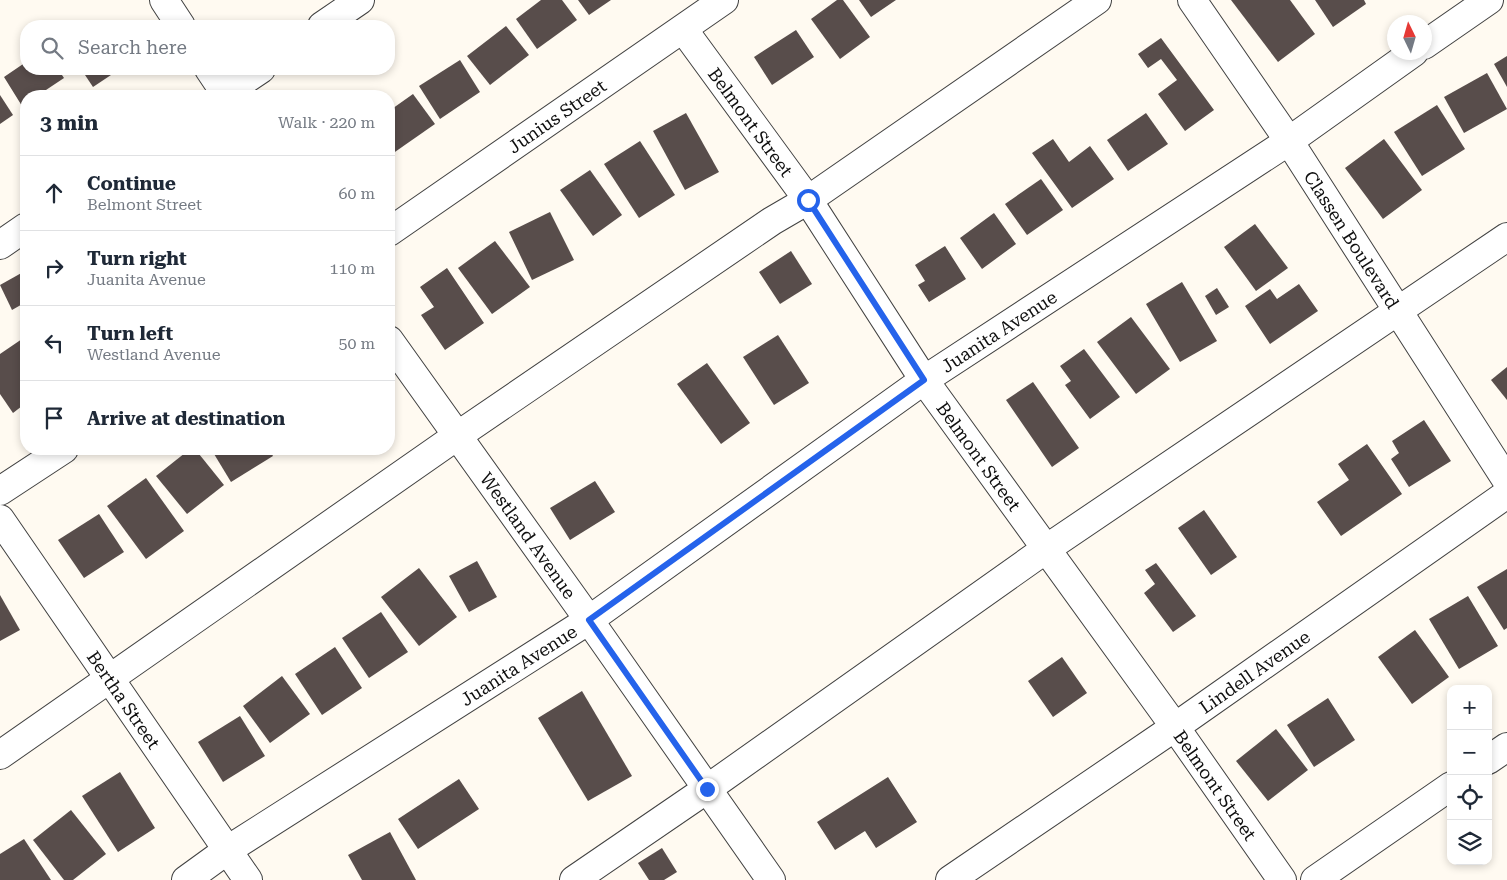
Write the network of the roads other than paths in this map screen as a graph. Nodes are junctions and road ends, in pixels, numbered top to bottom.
1 (164, 0) edge
2 (360, 0) edge
3 (724, 0) edge
4 (1097, 0) edge
5 (1192, 0) edge
6 (1489, 0) edge
7 (177, 20) edge
8 (331, 20) edge
9 (683, 28) junction
10 (1432, 39) edge
11 (1403, 60) edge
12 (212, 75) edge
13 (252, 75) edge
14 (221, 90) edge
15 (231, 90) edge
16 (1289, 141) junction
17 (808, 200) junction
18 (395, 228) edge
19 (20, 231) edge
20 (1507, 237) edge
21 (0, 245) edge
22 (1399, 312) junction
23 (395, 348) edge
24 (924, 380) junction
25 (457, 436) junction
26 (55, 455) edge
27 (1507, 480) edge
28 (0, 491) edge
29 (1507, 494) edge
30 (0, 519) edge
31 (1046, 549) junction
32 (589, 620) junction
33 (108, 679) junction
34 (1175, 727) junction
35 (1507, 747) edge
36 (0, 755) edge
37 (1492, 757) edge
38 (707, 789) junction
39 (1447, 789) edge
40 (226, 851) junction
41 (186, 880) edge
42 (248, 880) edge
43 (574, 880) edge
44 (770, 880) edge
45 (950, 880) edge
46 (1282, 880) edge
47 (1315, 880) edge

1 - 7 street
2 - 8 street
3 - 9 street, Junius Street
4 - 17 street
5 - 16 street, Classen Boulevard
6 - 10 street
9 - 17 street, Belmont Street
9 - 18 street, Junius Street
11 - 16 street, Juanita Avenue
12 - 14 street
13 - 15 street
16 - 22 street, Classen Boulevard
16 - 24 street, Juanita Avenue
17 - 24 street, Belmont Street
17 - 25 street
19 - 21 street
20 - 22 street
22 - 27 street, Classen Boulevard
22 - 31 street
23 - 25 street, Westland Avenue
24 - 31 street, Belmont Street
24 - 32 street, Juanita Avenue
25 - 32 street, Westland Avenue
25 - 33 street
26 - 28 street
29 - 34 street, Lindell Avenue
30 - 33 street, Bertha Street
31 - 34 street, Belmont Street
31 - 38 street
32 - 38 street, Westland Avenue
32 - 40 street, Juanita Avenue
33 - 36 street
33 - 40 street, Bertha Street
34 - 45 street, Lindell Avenue
34 - 46 street, Belmont Street
35 - 37 street
38 - 43 street
38 - 44 street, Westland Avenue
39 - 47 street
40 - 41 street, Juanita Avenue
40 - 42 street, Bertha Street

